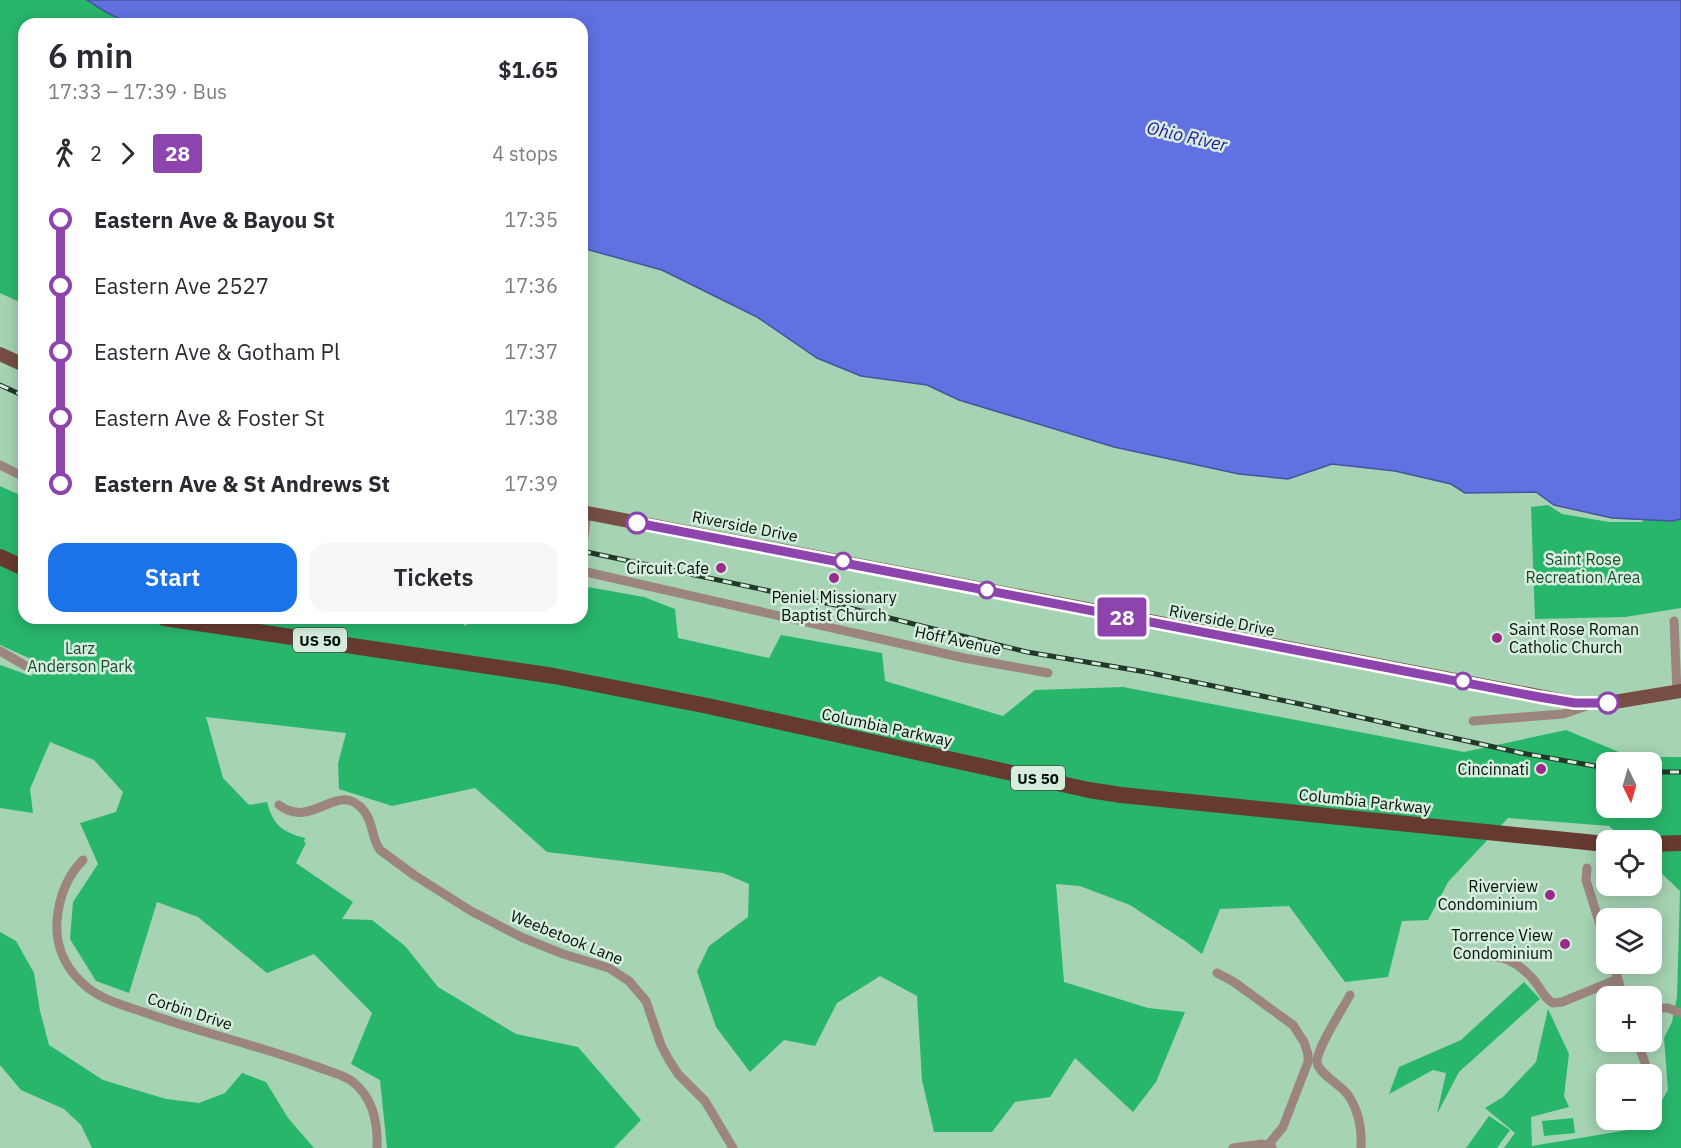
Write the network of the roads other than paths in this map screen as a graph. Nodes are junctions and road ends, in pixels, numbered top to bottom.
1 (0, 354) edge
2 (18, 362) edge
3 (0, 465) edge
4 (18, 474) edge
5 (588, 513) edge
6 (0, 557) edge
7 (18, 565) edge
8 (588, 572) edge
9 (1674, 621) dead end
10 (204, 624) edge
11 (0, 651) edge
12 (26, 666) dead end
13 (1048, 673) dead end
14 (1679, 692) edge
15 (1592, 705) junction
16 (1473, 720) dead end
17 (279, 805) dead end
18 (1596, 843) edge
19 (1681, 843) edge
20 (1662, 844) edge
21 (83, 860) dead end
22 (1587, 868) dead end
23 (1596, 912) edge
24 (1459, 954) dead end
25 (1217, 974) dead end
26 (1616, 974) edge
27 (1618, 979) junction
28 (1620, 986) edge
29 (1350, 995) dead end
30 (1662, 1008) edge
31 (1681, 1013) edge
32 (1271, 1147) edge
33 (377, 1148) edge
34 (733, 1148) edge
35 (1233, 1148) edge
36 (1361, 1148) edge

1 - 2 main road
3 - 4 street
5 - 15 main road, Riverside Drive
6 - 7 highway
8 - 13 street, Hoff Avenue
9 - 14 street
10 - 18 highway, Columbia Parkway / US 50
11 - 12 street
14 - 15 main road, Riverside Drive
15 - 16 street
17 - 34 street, Weebetook Lane
19 - 20 highway
21 - 33 street, Corbin Drive
22 - 23 street
24 - 27 street
25 - 32 street
26 - 27 street
27 - 28 street
29 - 36 street
30 - 31 street
32 - 35 street

